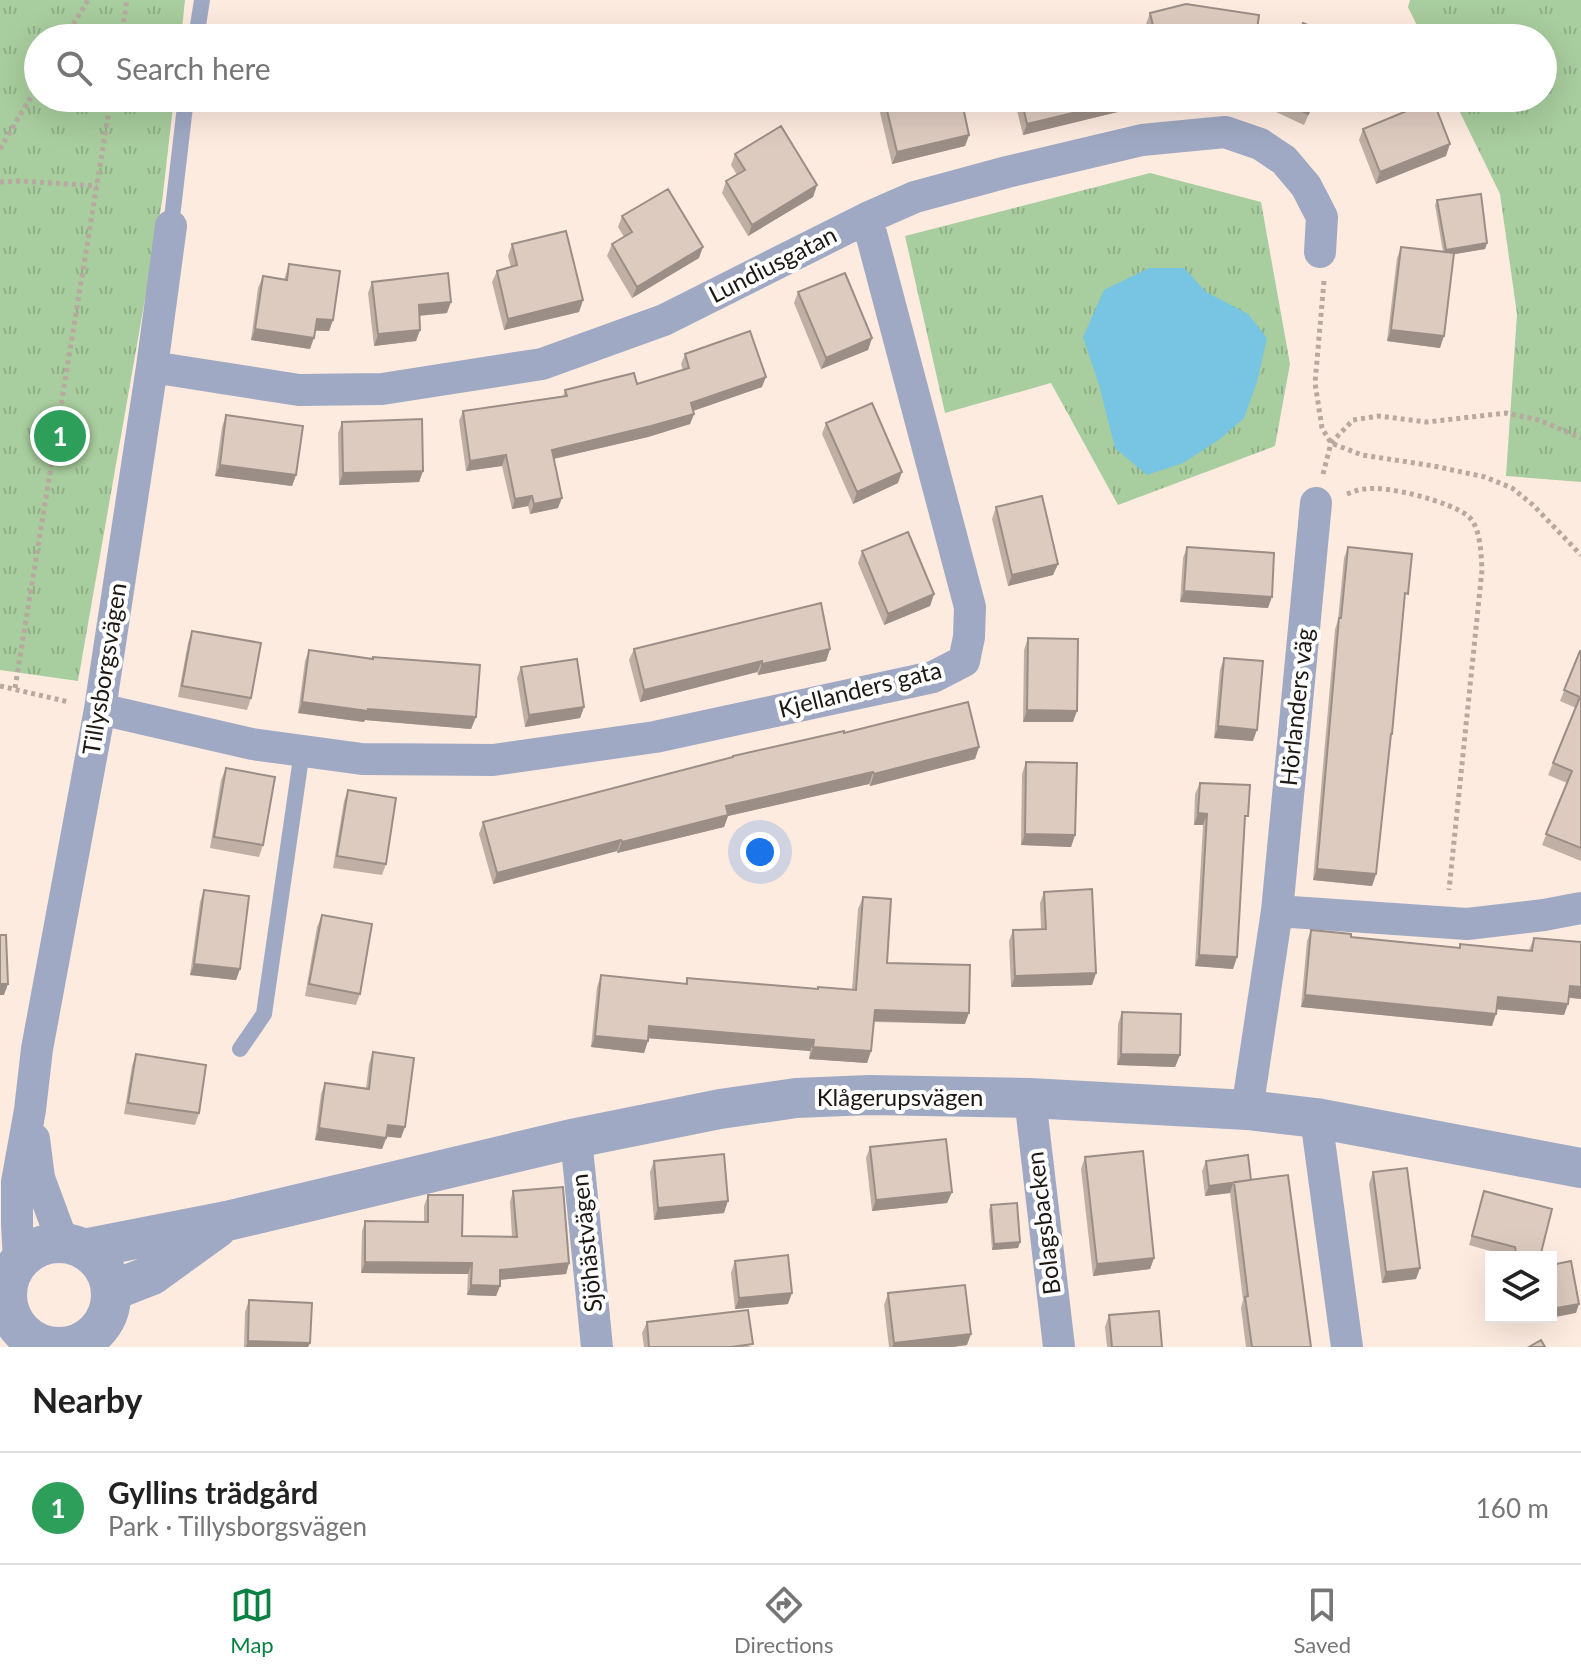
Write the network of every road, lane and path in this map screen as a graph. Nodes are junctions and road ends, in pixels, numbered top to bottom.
1 (88, 0) edge
2 (127, 0) edge
3 (202, 0) edge
4 (73, 24) edge
5 (123, 24) edge
6 (198, 24) edge
7 (24, 109) edge
8 (109, 112) edge
9 (184, 112) edge
10 (0, 149) edge
11 (0, 182) edge
12 (97, 186) junction
13 (867, 218) junction
14 (171, 226) joint
15 (1320, 252) joint
16 (152, 367) junction
17 (1581, 438) edge
18 (1331, 443) junction
19 (1316, 503) joint
20 (1581, 555) edge
21 (0, 686) edge
22 (15, 688) junction
23 (100, 709) junction
24 (302, 751) junction
25 (1581, 908) edge
26 (1277, 911) junction
27 (1445, 923) junction
28 (240, 1049) dead end
29 (1030, 1098) junction
30 (30, 1110) junction
31 (1247, 1110) junction
32 (1316, 1118) junction
33 (576, 1138) junction
34 (1581, 1168) edge
35 (227, 1221) junction
36 (73, 1246) junction
37 (111, 1291) junction
38 (17, 1308) edge
39 (90, 1341) edge
40 (597, 1347) edge
41 (1059, 1347) edge
42 (1347, 1347) edge

1 - 4 path
2 - 5 path
3 - 6 lane
7 - 10 path
8 - 12 path
9 - 14 lane
11 - 12 path
12 - 22 path
13 - 15 street, Lundiusgatan
13 - 16 street, Lundiusgatan
13 - 24 street, Kjellanders gata
14 - 16 street, Tillysborgsvägen
15 - 18 path
16 - 23 street, Tillysborgsvägen
17 - 18 path
18 - 20 path
19 - 26 street, Hörlanders väg
19 - 27 path
21 - 22 path
22 - 23 path
23 - 24 street, Kjellanders gata
23 - 30 street, Tillysborgsvägen
24 - 28 lane
25 - 27 street
26 - 27 street
26 - 31 street, Hörlanders väg
29 - 31 street, Klågerupsvägen
29 - 33 street, Klågerupsvägen
29 - 41 street, Bolagsbacken
30 - 36 street, Tillysborgsvägen
30 - 38 street, Tillysborgsvägen
31 - 32 street, Klågerupsvägen
32 - 34 street, Klågerupsvägen
32 - 42 street
33 - 35 street, Klågerupsvägen
33 - 40 street, Sjöhästvägen
35 - 36 street, Klågerupsvägen
35 - 37 street, Klågerupsvägen
36 - 37 street
36 - 38 street, Klågerupsvägen
37 - 39 street
38 - 39 street

